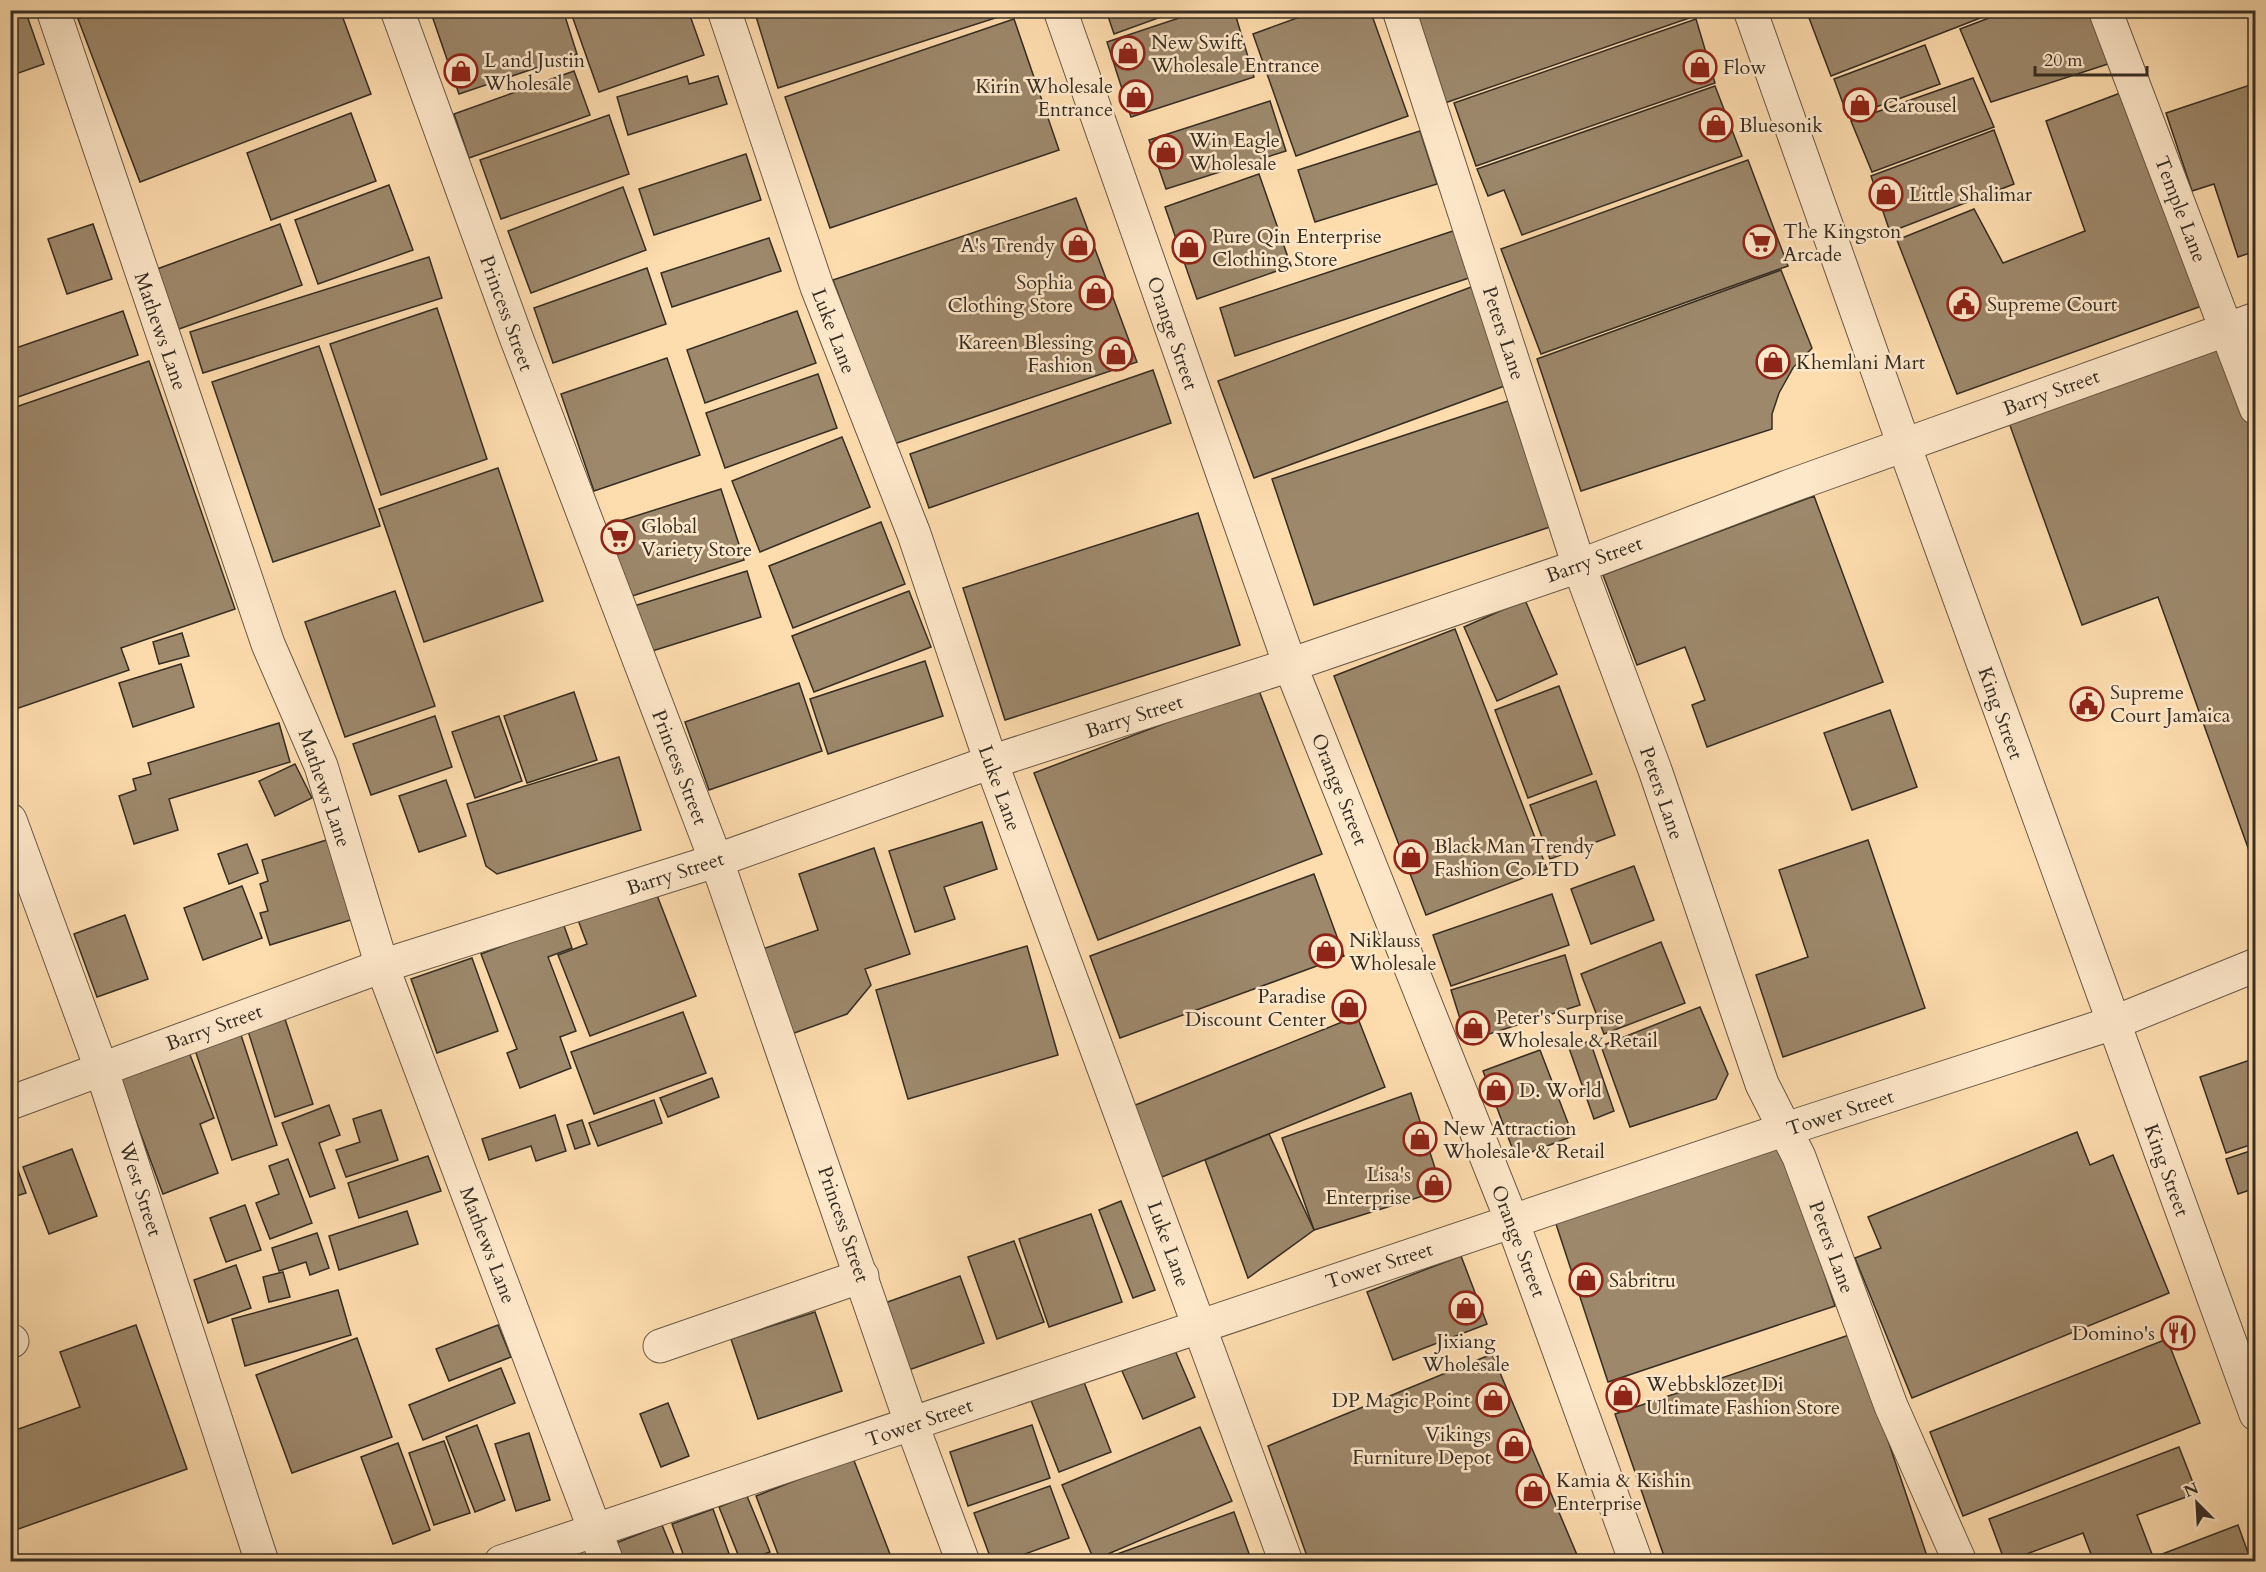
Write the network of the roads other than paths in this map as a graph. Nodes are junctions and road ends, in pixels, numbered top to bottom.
1 (53, 10) edge
2 (397, 10) edge
3 (724, 10) edge
4 (1060, 10) edge
5 (1399, 10) edge
6 (1750, 10) edge
7 (2105, 10) edge
8 (2241, 325) edge
9 (2256, 408) edge
10 (1904, 445) junction
11 (1579, 566) junction
12 (1290, 665) junction
13 (991, 762) junction
14 (10, 820) edge
15 (715, 861) junction
16 (2256, 965) edge
17 (382, 966) junction
18 (2113, 1023) junction
19 (101, 1068) junction
20 (10, 1103) edge
21 (1786, 1129) junction
22 (1512, 1221) junction
23 (862, 1276) junction
24 (1199, 1326) junction
25 (660, 1346) dead end
26 (2256, 1414) edge
27 (912, 1425) junction
28 (596, 1531) junction
29 (262, 1562) edge
30 (501, 1562) edge
31 (607, 1562) edge
32 (963, 1562) edge
33 (1286, 1562) edge
34 (1636, 1562) edge
35 (1960, 1562) edge

1 - 17 street, Mathews Lane
2 - 15 street, Princess Street
3 - 13 street, Luke Lane
4 - 12 street, Orange Street
5 - 11 street, Peters Lane
6 - 10 street, King Street
7 - 8 street, Temple Lane
8 - 9 street, Temple Lane
8 - 10 street, Barry Street
10 - 11 street, Barry Street
10 - 18 street, King Street
11 - 12 street, Barry Street
11 - 21 street, Peters Lane
12 - 13 street, Barry Street
12 - 22 street, Orange Street
13 - 15 street, Barry Street
13 - 24 street, Luke Lane
14 - 19 street, West Street
15 - 17 street, Barry Street
15 - 23 street, Princess Street
16 - 18 street, Tower Street
17 - 19 street, Barry Street
17 - 28 street, Mathews Lane
18 - 21 street, Tower Street
18 - 26 street, King Street
19 - 20 street, Barry Street
19 - 29 street, West Street
21 - 22 street, Tower Street
21 - 35 street, Peters Lane
22 - 24 street, Tower Street
22 - 34 street, Orange Street
23 - 25 street
23 - 27 street, Princess Street
24 - 27 street, Tower Street
24 - 33 street, Luke Lane
27 - 28 street, Tower Street
27 - 32 street, Princess Street
28 - 30 street, Tower Street
28 - 31 street, Mathews Lane

